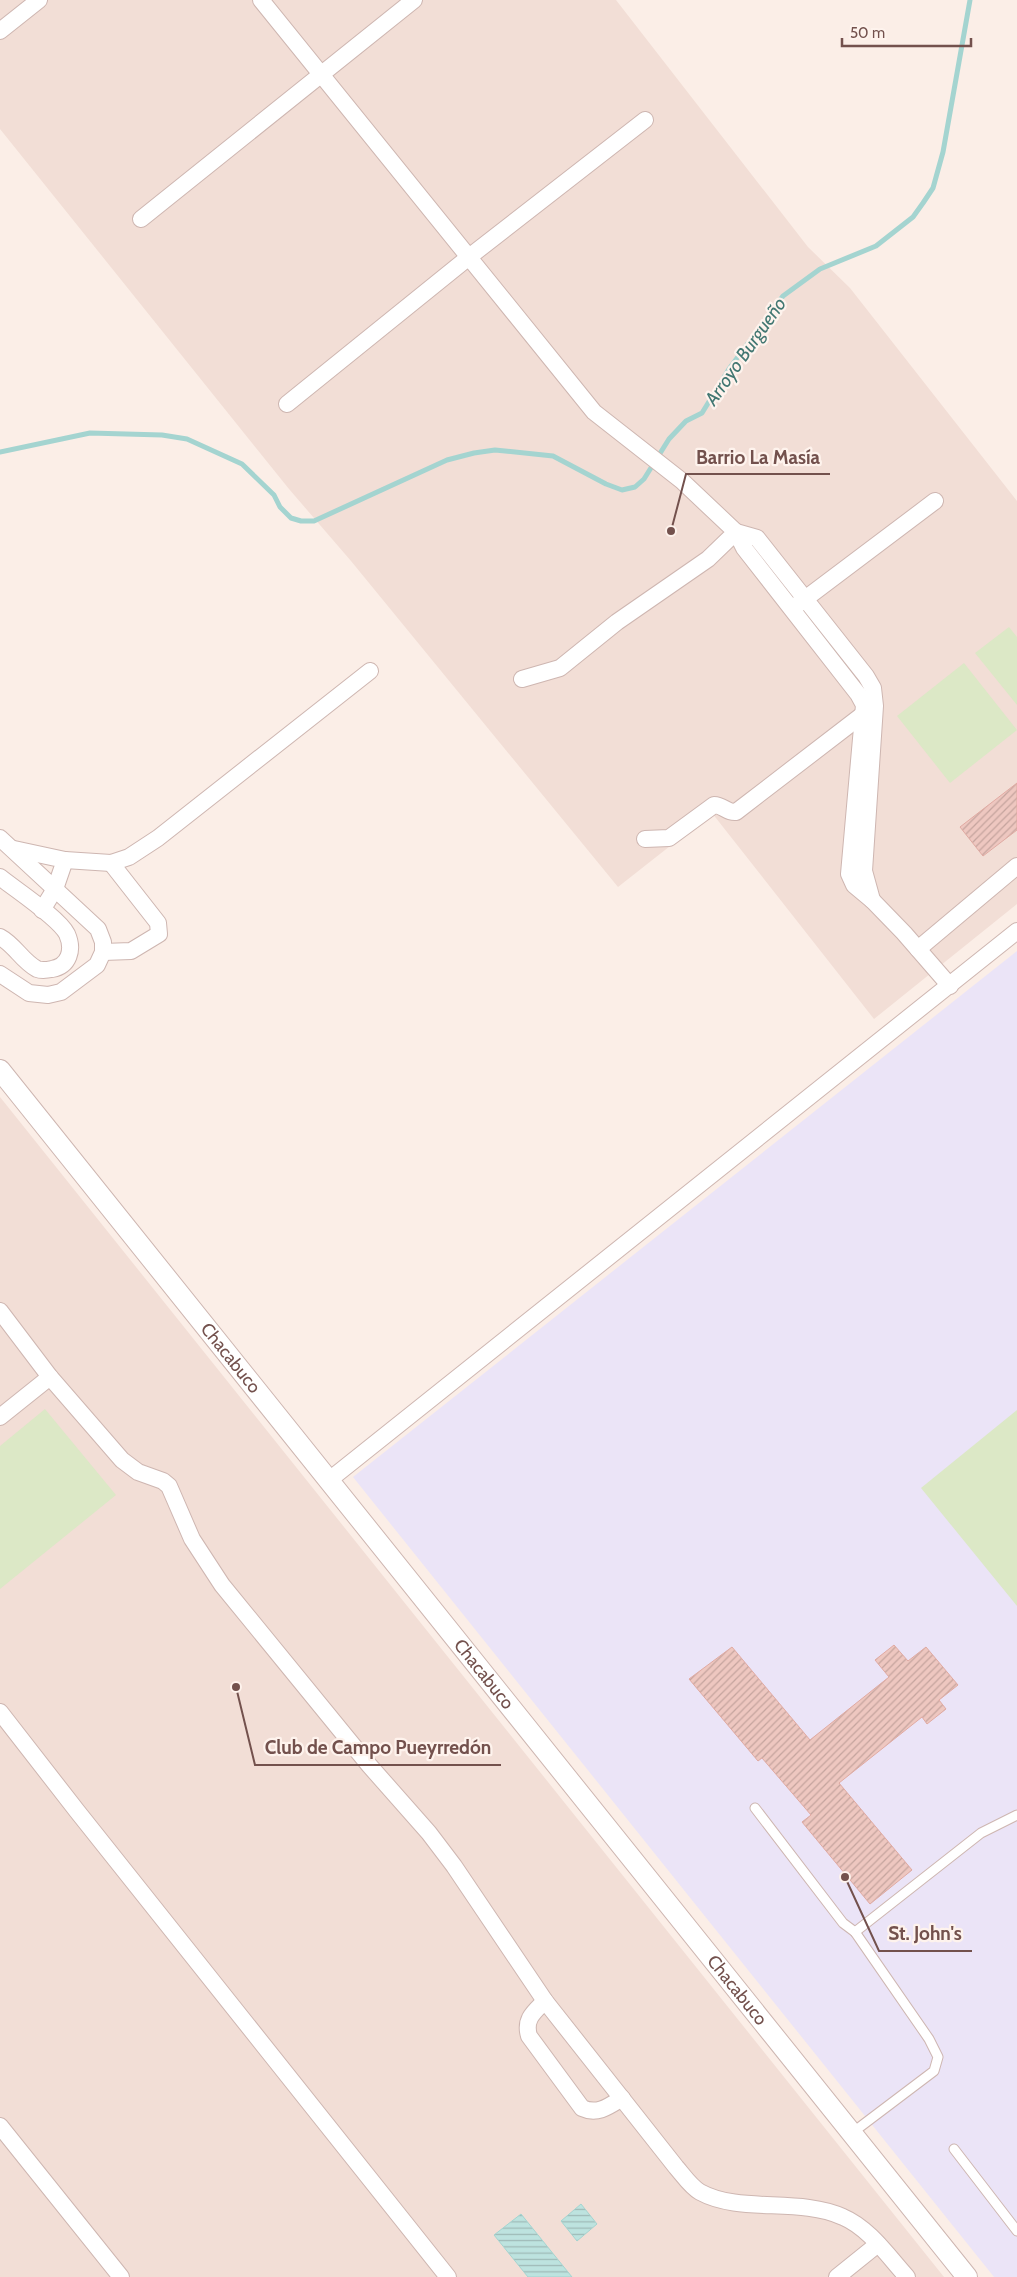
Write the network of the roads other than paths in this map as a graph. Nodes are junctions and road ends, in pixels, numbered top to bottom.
1 (39, 0) edge
2 (262, 0) edge
3 (414, 0) edge
4 (0, 31) edge
5 (322, 75) junction
6 (644, 120) dead end
7 (141, 219) dead end
8 (469, 257) junction
9 (287, 404) dead end
10 (935, 501) dead end
11 (736, 532) junction
12 (806, 599) junction
13 (792, 609) junction
14 (370, 671) dead end
15 (522, 679) dead end
16 (870, 709) junction
17 (645, 839) dead end
18 (3, 841) edge
19 (65, 860) junction
20 (111, 863) junction
21 (1017, 866) edge
22 (0, 877) edge
23 (55, 889) junction
24 (42, 910) junction
25 (1017, 931) edge
26 (0, 936) edge
27 (918, 949) junction
28 (103, 952) junction
29 (0, 974) edge
30 (950, 986) junction
31 (0, 1070) edge
32 (0, 1311) edge
33 (50, 1377) junction
34 (0, 1417) edge
35 (328, 1480) junction
36 (0, 1712) edge
37 (755, 1808) dead end
38 (1017, 1814) edge
39 (855, 1932) junction
40 (545, 2001) junction
41 (622, 2098) junction
42 (0, 2126) edge
43 (852, 2133) junction
44 (954, 2150) dead end
45 (1017, 2231) edge
46 (878, 2244) junction
47 (845, 2274) edge
48 (121, 2277) edge
49 (448, 2277) edge
50 (907, 2277) edge
51 (968, 2277) edge

1 - 4 street
2 - 5 street
3 - 5 street
5 - 7 street
5 - 8 street
6 - 8 street
8 - 9 street
8 - 11 street
10 - 12 street
11 - 12 street
11 - 13 street
11 - 15 street
12 - 13 street
12 - 16 street
13 - 16 street
14 - 20 street
16 - 17 street
16 - 27 street
18 - 19 street
18 - 23 street
19 - 20 street
19 - 23 street
20 - 28 street
21 - 27 street
22 - 24 street
23 - 24 street
23 - 28 street
24 - 26 street
25 - 30 street
27 - 30 street
28 - 29 street
30 - 35 street
31 - 35 street, Chacabuco
32 - 33 street
33 - 34 street
33 - 40 street
35 - 43 street, Chacabuco
36 - 49 street
37 - 39 lane
38 - 39 lane
39 - 43 lane
40 - 41 street
40 - 41 street
41 - 46 street
42 - 48 street
43 - 51 street, Chacabuco
44 - 45 lane
46 - 47 street
46 - 50 street

